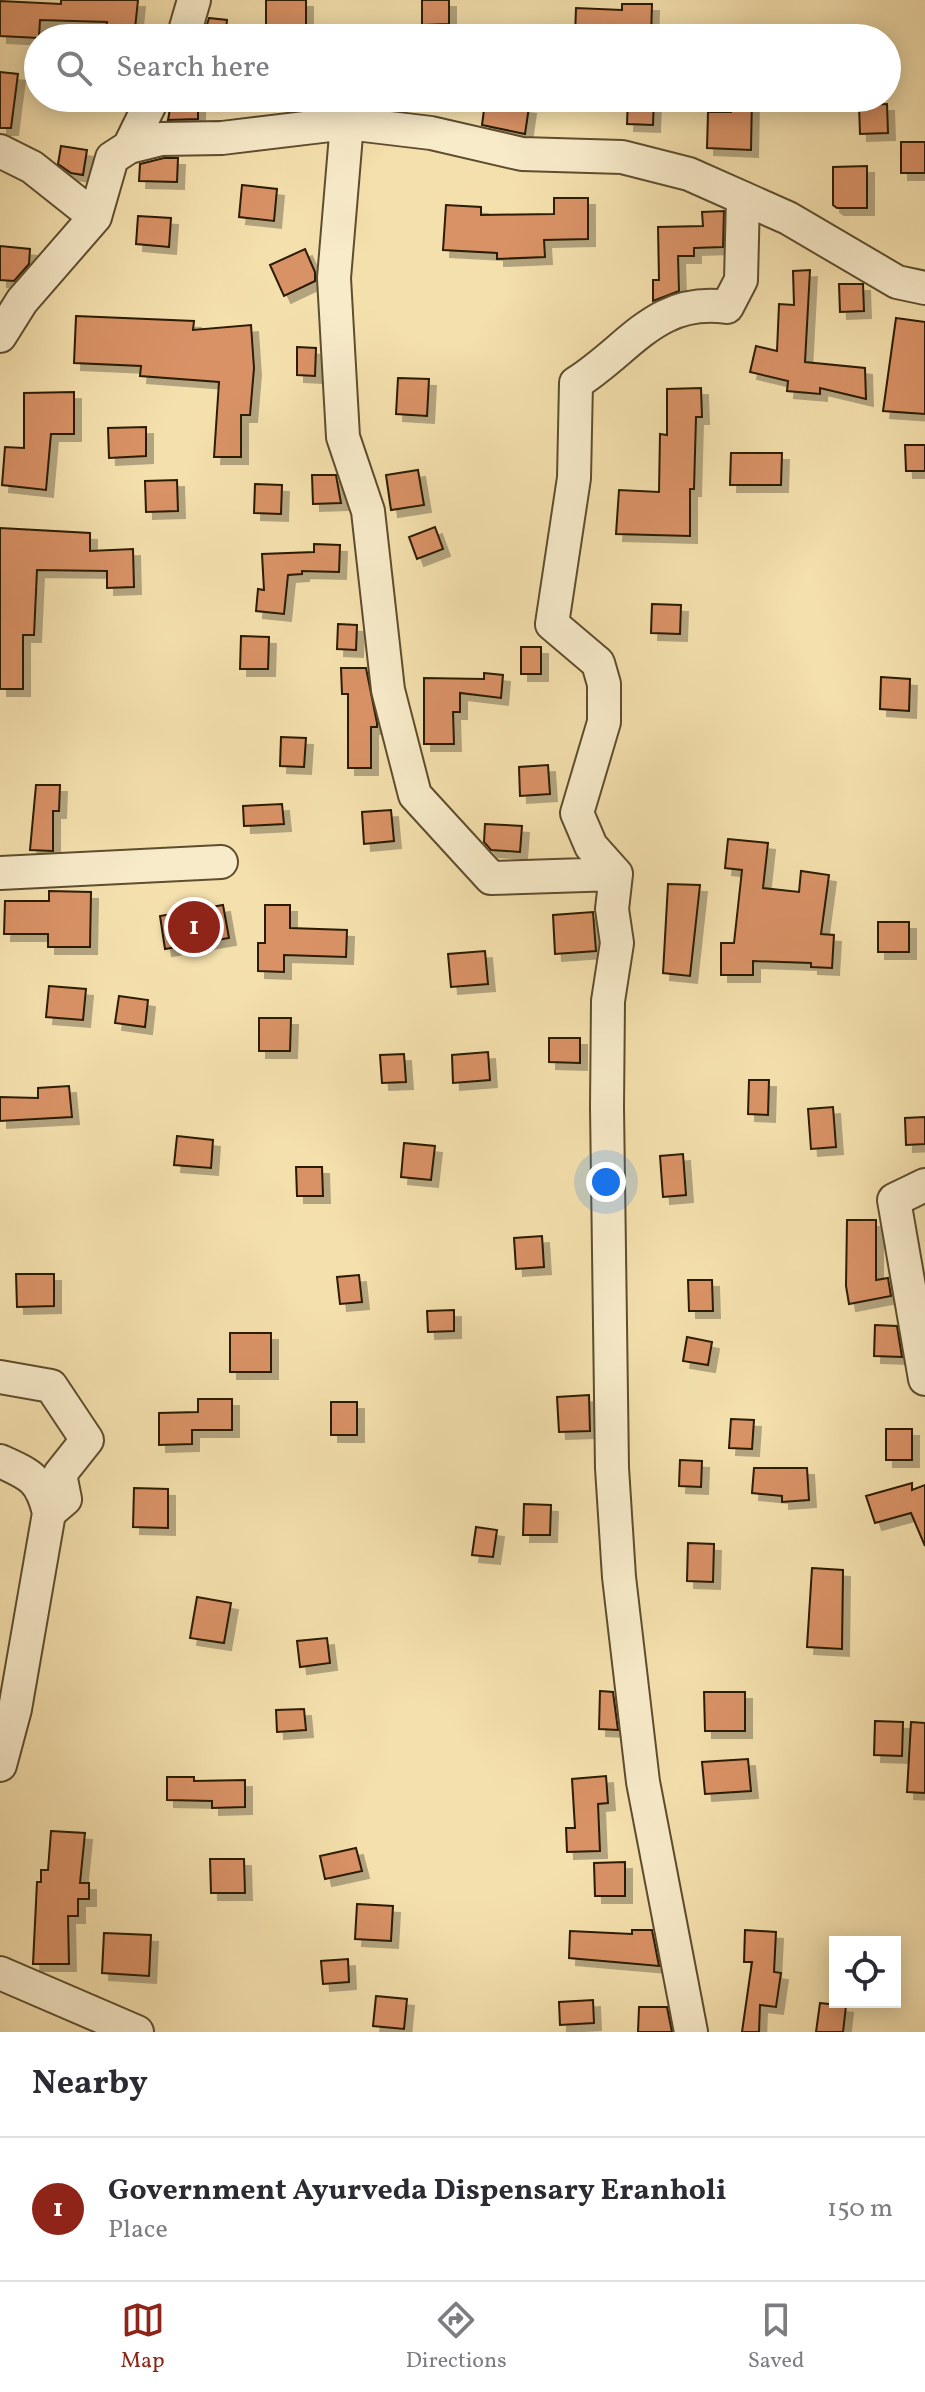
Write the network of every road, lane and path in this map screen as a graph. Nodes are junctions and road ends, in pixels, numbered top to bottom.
1 (194, 0) edge
2 (187, 24) edge
3 (146, 112) edge
4 (347, 123) junction
5 (129, 147) junction
6 (0, 151) edge
7 (743, 198) junction
8 (95, 217) junction
9 (925, 288) edge
10 (0, 336) edge
11 (221, 862) dead end
12 (0, 873) edge
13 (616, 874) junction
14 (925, 1185) edge
15 (0, 1377) edge
16 (925, 1379) edge
17 (0, 1461) edge
18 (49, 1513) junction
19 (0, 1765) edge
20 (0, 1973) edge
21 (71, 2020) edge
22 (137, 2032) edge
23 (691, 2032) edge

1 - 2 street
3 - 5 street
4 - 5 street
4 - 7 street
4 - 13 street
5 - 8 street
6 - 8 street
7 - 9 street
7 - 13 street
8 - 10 street
11 - 12 street
13 - 23 street
14 - 16 street
15 - 18 street
17 - 18 street
18 - 19 street
20 - 21 street
21 - 22 street

